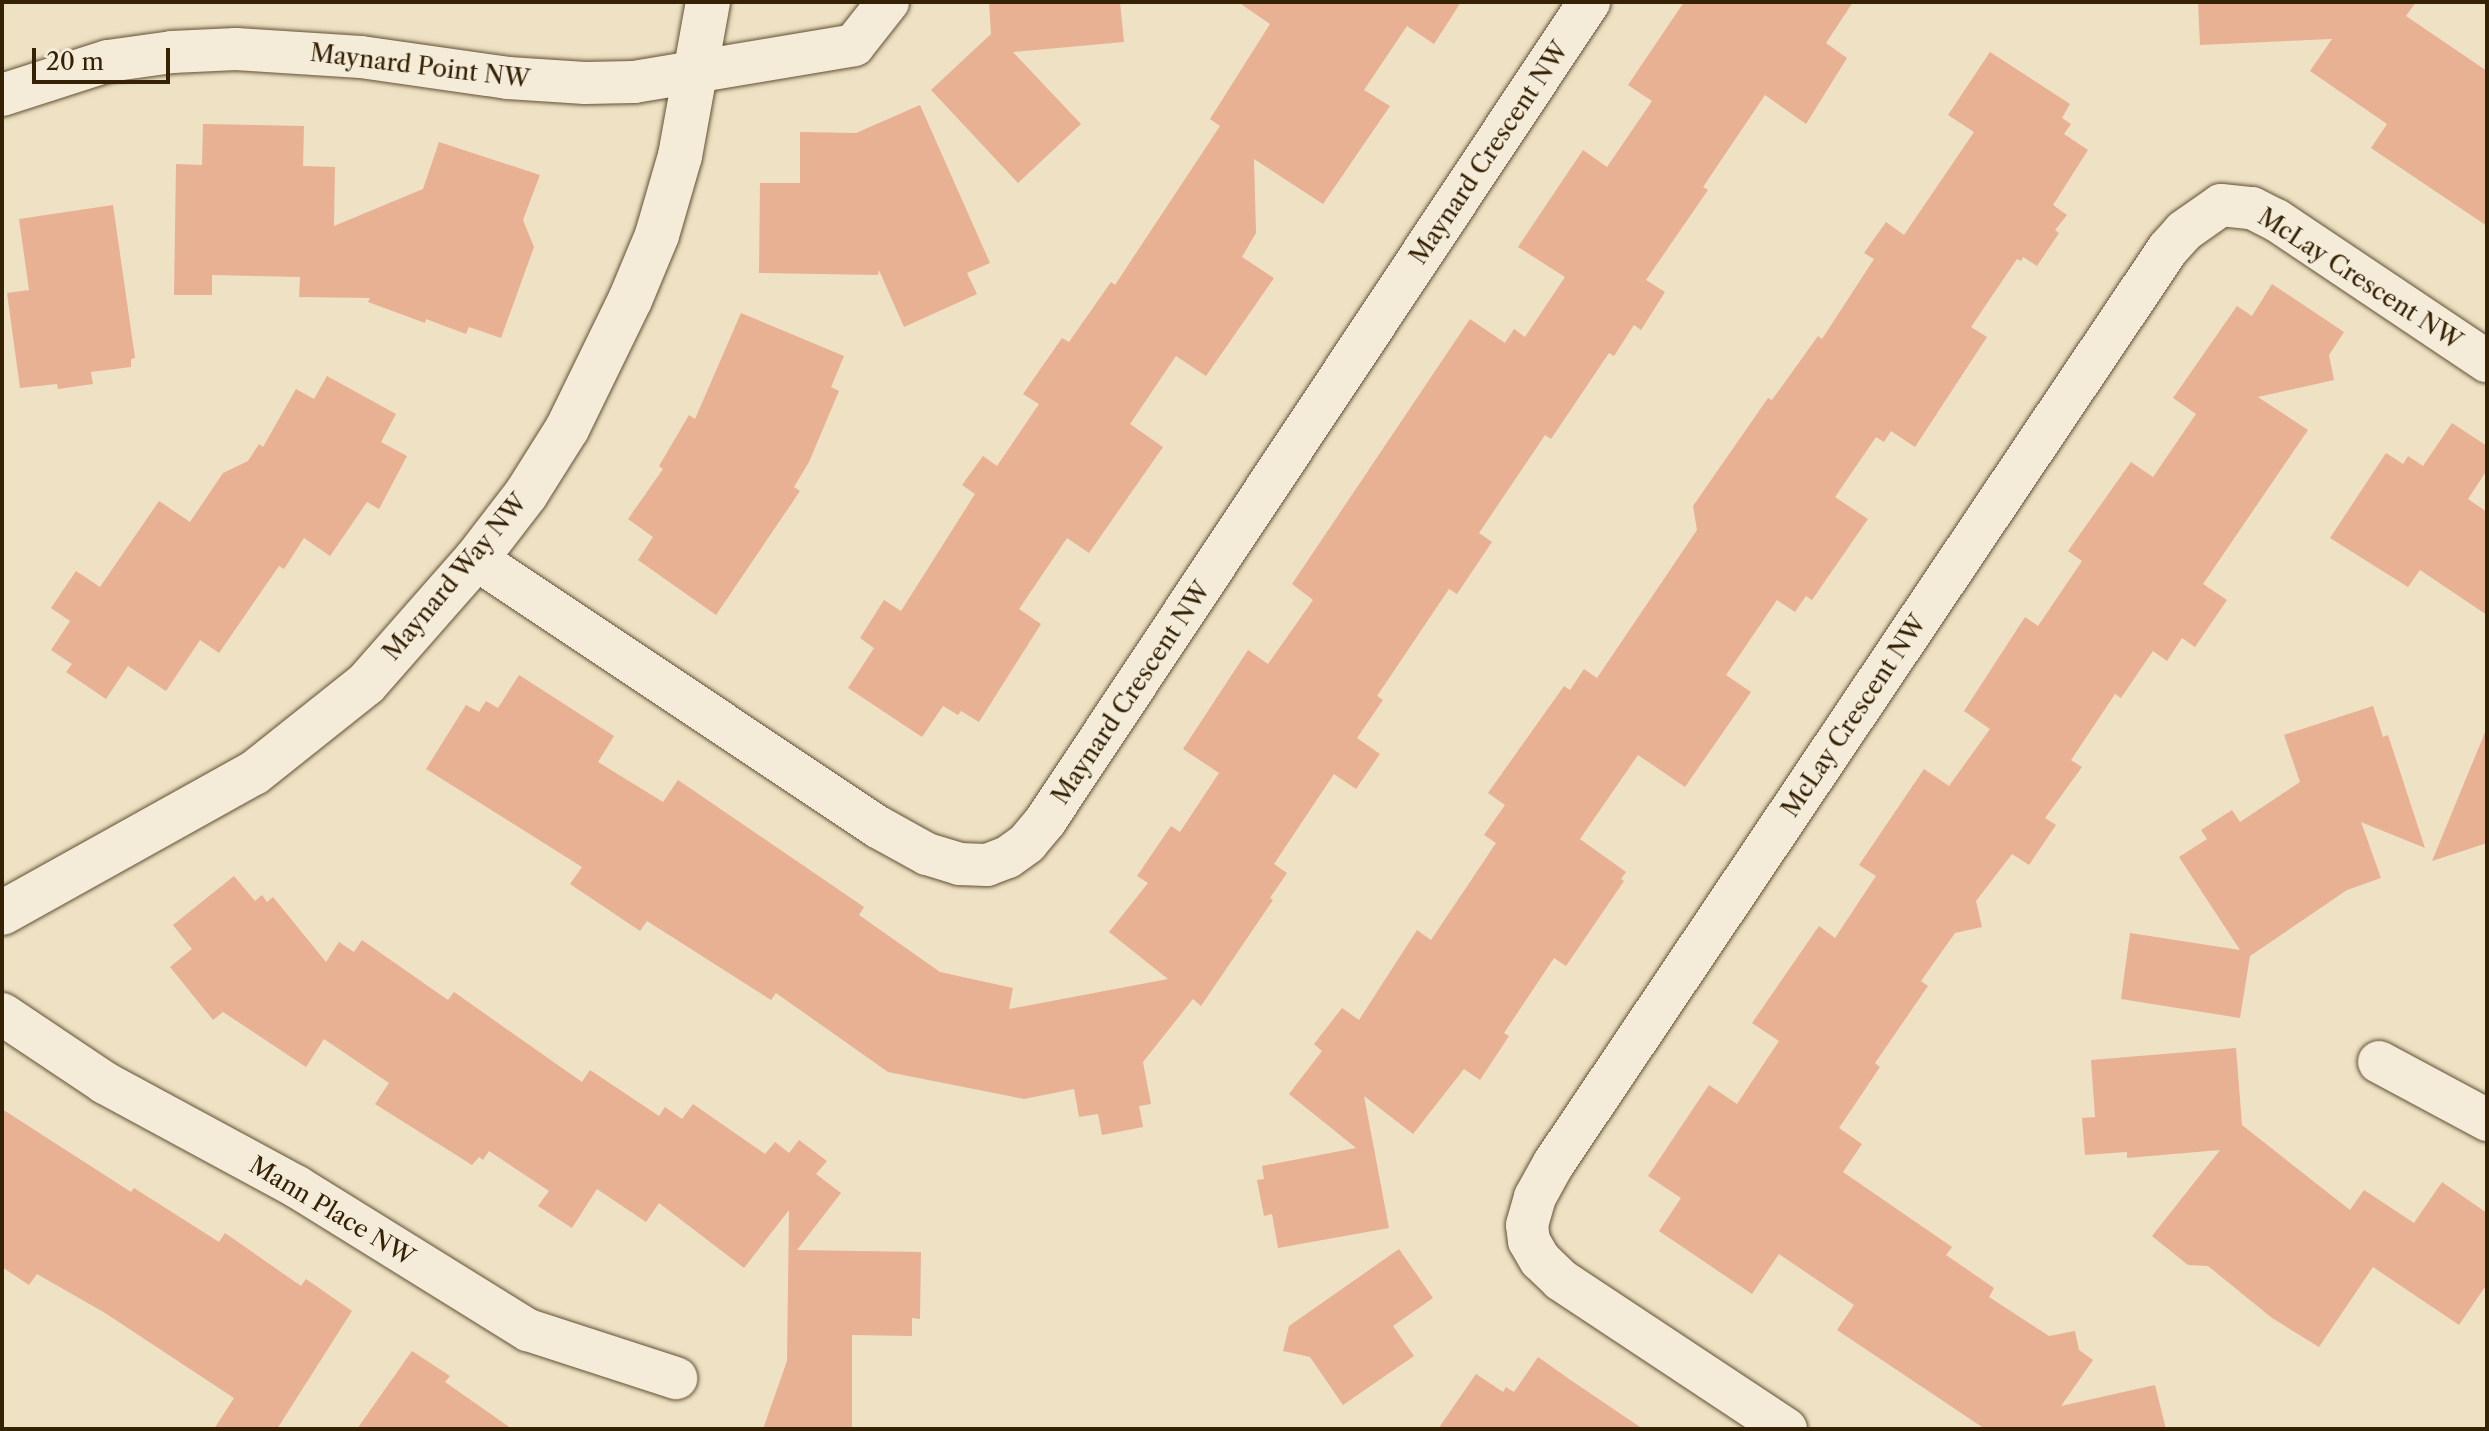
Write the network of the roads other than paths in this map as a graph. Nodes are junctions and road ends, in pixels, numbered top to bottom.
1 (708, 2) edge
2 (888, 2) edge
3 (1589, 2) edge
4 (698, 70) junction
5 (2, 95) edge
6 (2487, 361) edge
7 (476, 559) junction
8 (2, 913) edge
9 (2, 1014) edge
10 (2379, 1062) dead end
11 (2487, 1120) edge
12 (676, 1378) dead end
13 (1786, 1429) edge

1 - 4 street, Maynard Way NW
2 - 4 street
3 - 7 street, Maynard Crescent NW
4 - 5 street, Maynard Point NW
4 - 7 street, Maynard Way NW
6 - 13 street, McLay Crescent NW
7 - 8 street, Maynard Way NW
9 - 12 street, Mann Place NW
10 - 11 street

